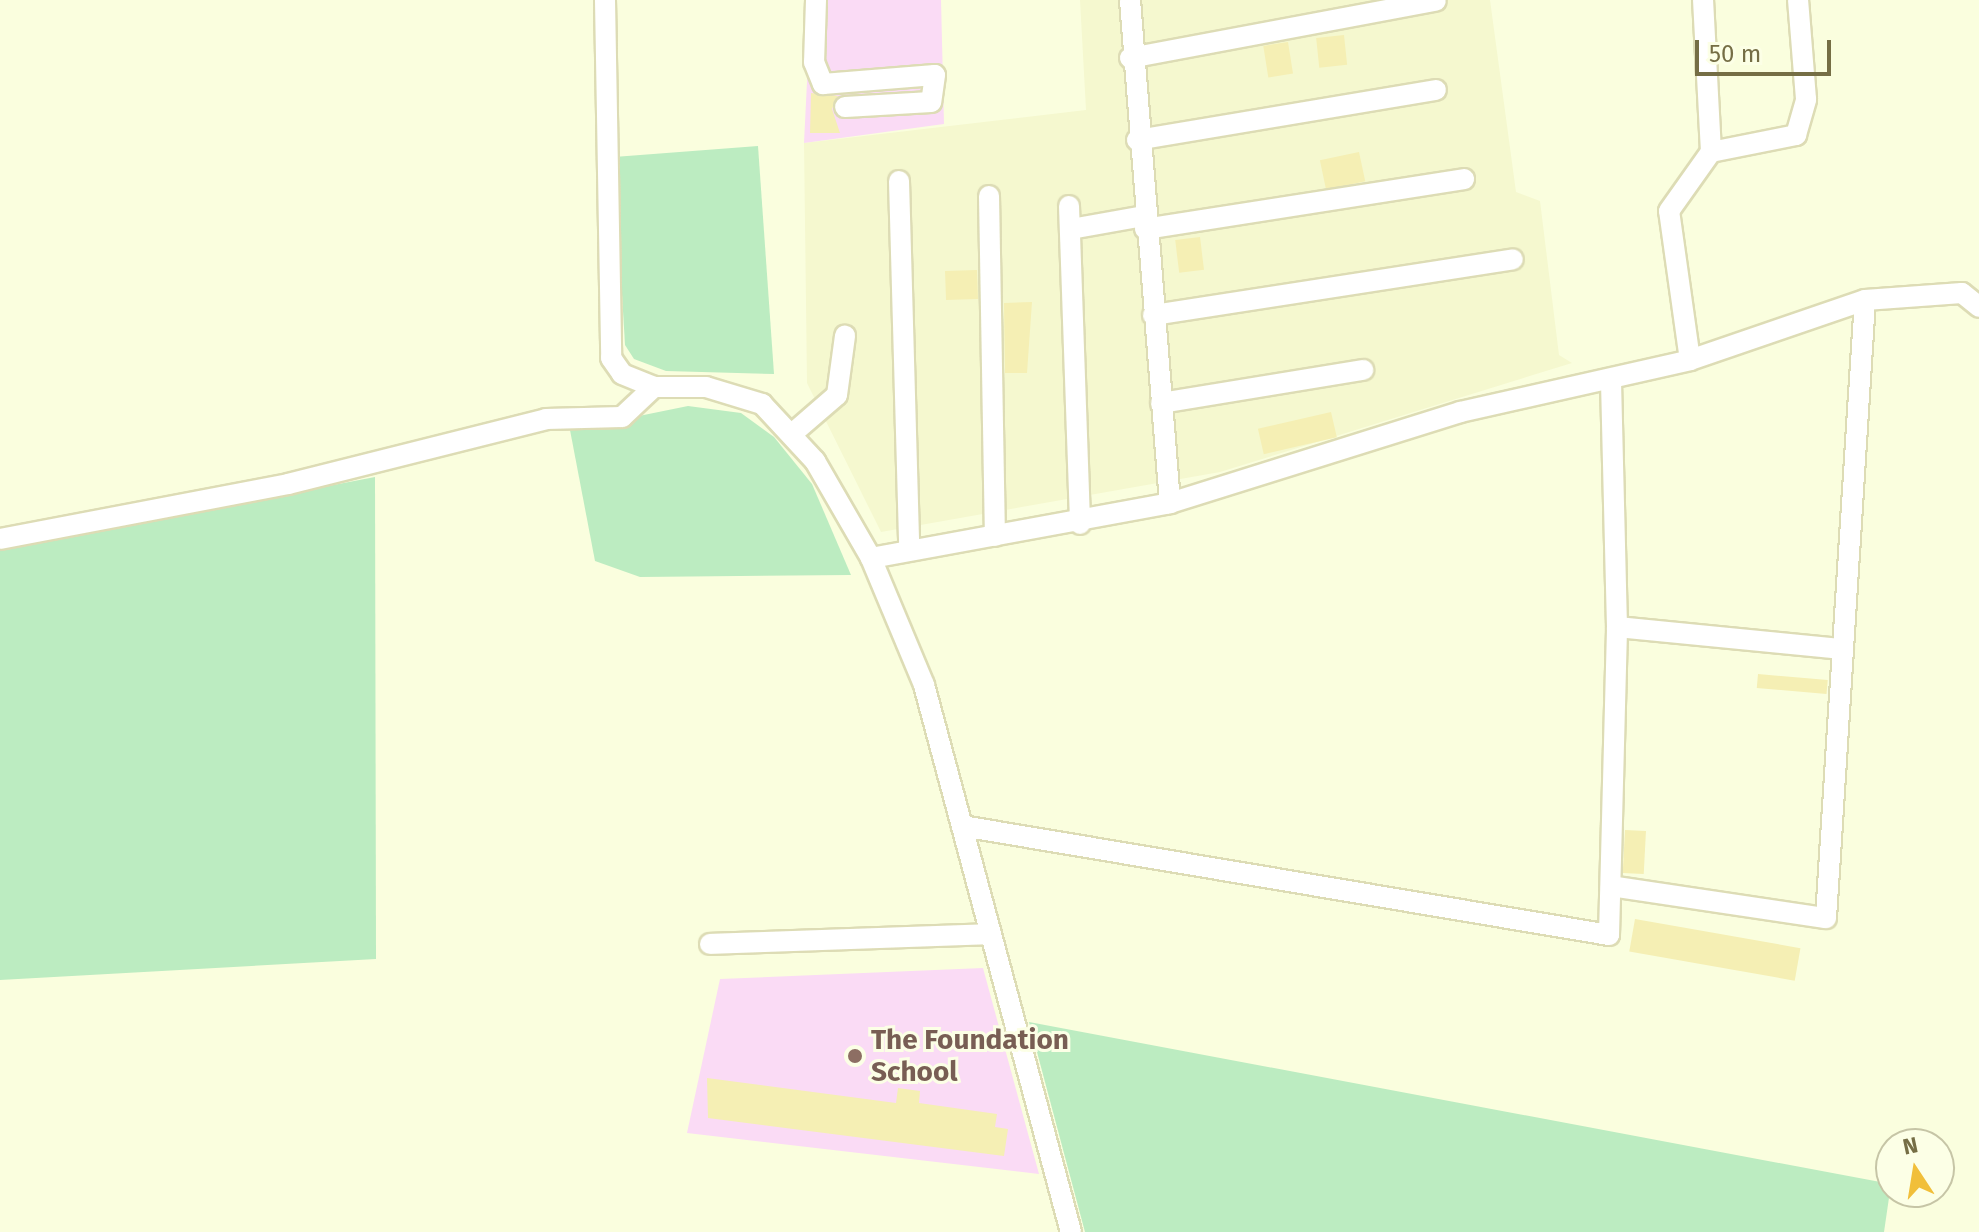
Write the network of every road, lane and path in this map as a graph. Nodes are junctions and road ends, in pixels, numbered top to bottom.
1 (605, 0) edge
2 (816, 0) edge
3 (1130, 0) edge
4 (1703, 0) edge
5 (1798, 0) edge
6 (1436, 1) edge
7 (1130, 58) junction
8 (1436, 90) dead end
9 (845, 107) dead end
10 (1137, 140) junction
11 (1711, 152) junction
12 (1464, 179) dead end
13 (899, 181) dead end
14 (989, 196) dead end
15 (1069, 206) dead end
16 (1145, 222) junction
17 (1071, 229) junction
18 (1513, 259) dead end
19 (1865, 300) junction
20 (1979, 307) edge
21 (1153, 315) junction
22 (845, 336) dead end
23 (1690, 360) junction
24 (1363, 370) dead end
25 (1611, 379) junction
26 (654, 387) junction
27 (1161, 403) junction
28 (793, 433) junction
29 (1170, 503) junction
30 (1080, 524) junction
31 (995, 536) junction
32 (0, 539) edge
33 (909, 549) junction
34 (871, 558) junction
35 (1617, 627) junction
36 (1843, 649) junction
37 (962, 826) junction
38 (1611, 886) junction
39 (991, 934) junction
40 (710, 944) dead end
41 (1071, 1232) edge

1 - 26 street
2 - 9 street
3 - 7 street
4 - 11 street
5 - 11 street
6 - 7 street
7 - 10 street
8 - 10 street
10 - 16 street
11 - 23 street
12 - 16 street
13 - 33 street
14 - 31 street
15 - 17 street
16 - 17 street
16 - 21 street
17 - 30 street
18 - 21 street
19 - 20 street
19 - 23 street
19 - 36 street
21 - 27 street
22 - 28 street
23 - 25 street
24 - 27 street
25 - 29 street
25 - 35 street
26 - 28 street
26 - 32 street
27 - 29 street
28 - 34 street
29 - 30 street
30 - 31 street
31 - 33 street
33 - 34 street
34 - 37 street
35 - 36 street
35 - 38 street
36 - 38 street
37 - 38 street
37 - 39 street
39 - 40 street
39 - 41 street

